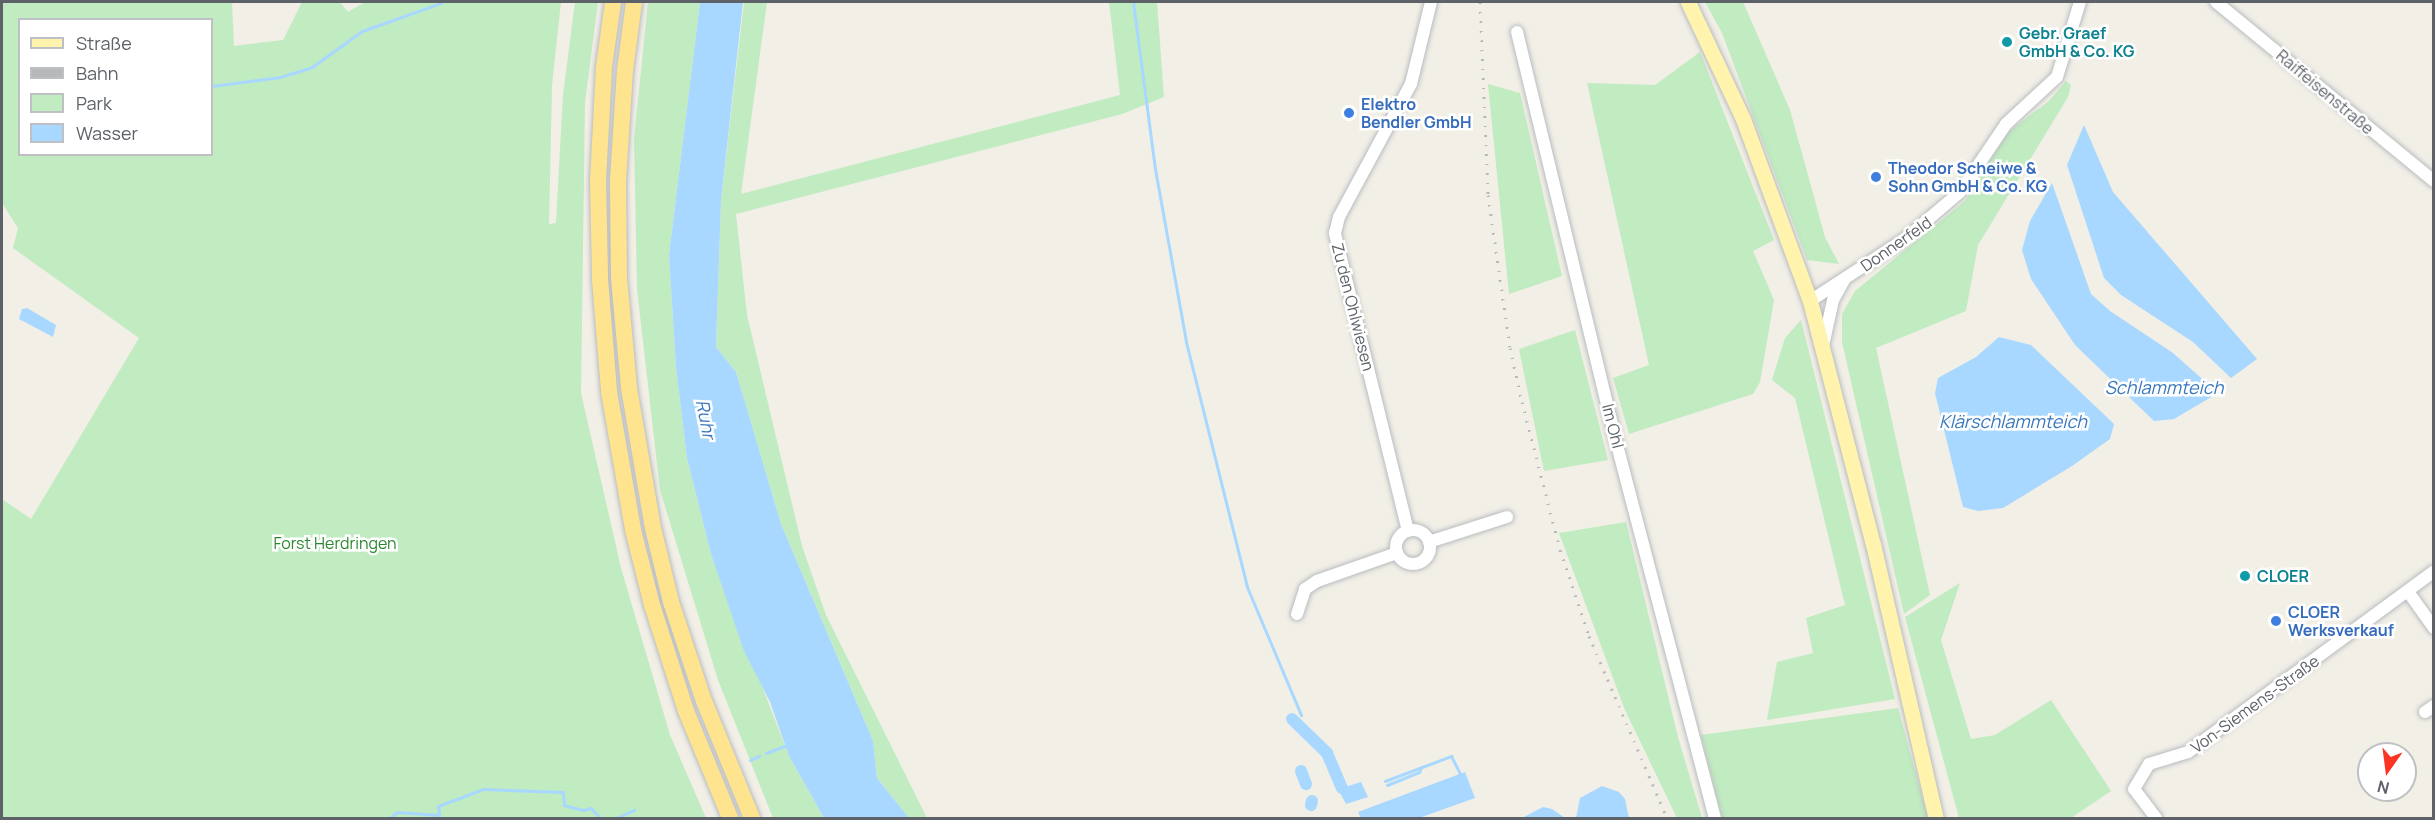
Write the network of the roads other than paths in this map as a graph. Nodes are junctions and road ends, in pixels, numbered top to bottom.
1 (613, 2) edge
2 (634, 2) edge
3 (1431, 2) edge
4 (1688, 2) edge
5 (2080, 2) edge
6 (2216, 2) edge
7 (1517, 32) dead end
8 (2433, 182) edge
9 (1844, 279) junction
10 (1810, 301) junction
11 (1822, 347) junction
12 (1507, 517) dead end
13 (1408, 531) junction
14 (1429, 542) junction
15 (1397, 553) junction
16 (2433, 571) edge
17 (2409, 593) junction
18 (1297, 614) dead end
19 (2433, 628) edge
20 (730, 819) edge
21 (752, 819) edge
22 (1715, 819) edge
23 (1936, 819) edge
24 (2156, 819) edge

1 - 20 highway
2 - 21 highway
3 - 13 street, Zu den Ohlwiesen
4 - 10 main road
5 - 9 street, Donnerfeld
6 - 8 street, Raiffeisenstraße
7 - 22 street, Im Ohl
9 - 10 street, Donnerfeld
9 - 11 street, Donnerfeld
10 - 11 main road
11 - 23 main road
12 - 14 street
13 - 14 street
13 - 15 street
14 - 15 street
15 - 18 street
16 - 17 street, Von-Siemens-Straße
17 - 19 street
17 - 24 street, Von-Siemens-Straße

